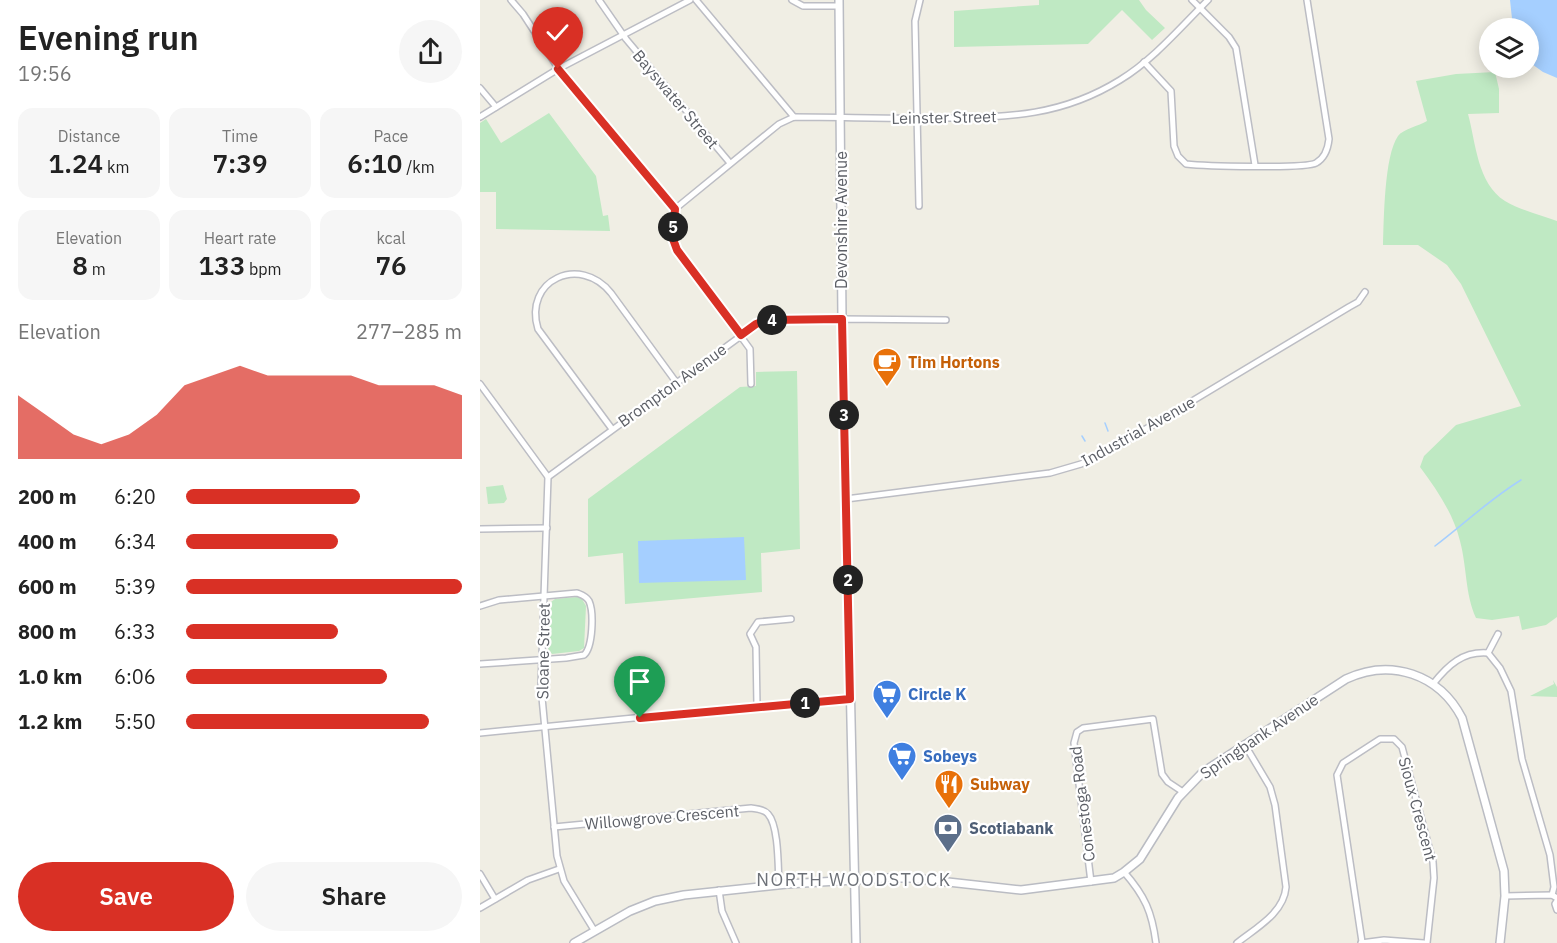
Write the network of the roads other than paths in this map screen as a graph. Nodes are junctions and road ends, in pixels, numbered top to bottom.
1 (511, 0) edge
2 (600, 0) edge
3 (690, 0) edge
4 (696, 0) edge
5 (792, 0) edge
6 (920, 0) edge
7 (1192, 0) edge
8 (1208, 0) edge
9 (1307, 0) edge
10 (839, 3) edge
11 (1200, 8) junction
12 (623, 34) junction
13 (1144, 62) junction
14 (558, 69) junction
15 (480, 88) edge
16 (496, 107) junction
17 (480, 117) edge
18 (794, 117) junction
19 (840, 118) junction
20 (916, 118) junction
21 (730, 162) junction
22 (1255, 165) junction
23 (919, 206) dead end
24 (675, 209) junction
25 (1365, 292) dead end
26 (842, 319) junction
27 (946, 320) dead end
28 (741, 335) junction
29 (676, 382) junction
30 (480, 384) edge
31 (751, 384) dead end
32 (612, 429) junction
33 (548, 477) junction
34 (846, 499) junction
35 (547, 528) junction
36 (480, 529) edge
37 (545, 596) junction
38 (480, 606) edge
39 (791, 619) dead end
40 (1498, 634) dead end
41 (1488, 653) junction
42 (542, 660) junction
43 (480, 664) edge
44 (1433, 684) junction
45 (850, 699) junction
46 (757, 706) junction
47 (544, 727) junction
48 (480, 733) edge
49 (1245, 745) junction
50 (1183, 792) junction
51 (554, 827) junction
52 (559, 869) junction
53 (1124, 873) junction
54 (480, 874) edge
55 (854, 879) junction
56 (1091, 882) junction
57 (779, 885) junction
58 (719, 890) junction
59 (1505, 896) junction
60 (1555, 898) edge
61 (495, 899) junction
62 (480, 908) edge
63 (1557, 910) edge
64 (594, 930) junction
65 (574, 943) edge
66 (736, 943) edge
67 (856, 943) edge
68 (1156, 943) edge
69 (1237, 943) edge
70 (1360, 943) edge
71 (1426, 943) edge
72 (1500, 943) edge

1 - 14 street
2 - 12 street, Bayswater Street
3 - 12 street
4 - 18 street
5 - 10 street
6 - 20 street
7 - 11 street
8 - 11 street, Leinster Street
9 - 22 street
10 - 19 main road, Devonshire Avenue
11 - 13 street, Leinster Street
11 - 22 street
12 - 14 street
12 - 21 street, Bayswater Street
13 - 20 street, Leinster Street
13 - 22 street
14 - 16 street
14 - 24 street
15 - 16 street
16 - 17 street
18 - 19 street, Leinster Street
18 - 21 street
19 - 20 street, Leinster Street
19 - 26 main road, Devonshire Avenue
20 - 23 street
21 - 24 street
24 - 28 street
25 - 34 street, Industrial Avenue
26 - 27 street, Brompton Avenue
26 - 28 street, Brompton Avenue
26 - 34 main road, Devonshire Avenue
28 - 29 street, Brompton Avenue
28 - 31 street
29 - 32 street, Brompton Avenue
29 - 32 street
30 - 33 street
32 - 33 street, Brompton Avenue
33 - 35 street, Sloane Street
34 - 45 main road, Devonshire Avenue
35 - 36 street
35 - 37 street, Sloane Street
37 - 38 street
37 - 42 street, Sloane Street
37 - 42 street
39 - 46 street
40 - 41 street
41 - 44 street
41 - 60 street
42 - 43 street
42 - 47 street, Sloane Street
44 - 49 main road, Springbank Avenue
44 - 59 main road, Springbank Avenue
45 - 46 street
45 - 55 main road, Devonshire Avenue
46 - 47 street
47 - 48 street
47 - 51 street, Sloane Street
49 - 50 main road, Springbank Avenue
49 - 69 street
50 - 53 main road, Springbank Avenue
50 - 56 street, Conestoga Road
51 - 52 street, Sloane Street
51 - 57 street, Willowgrove Crescent
52 - 61 street
52 - 64 street, Sloane Street
53 - 56 main road, Springbank Avenue
53 - 68 street
54 - 61 street
55 - 56 main road, Springbank Avenue
55 - 57 main road, Springbank Avenue
55 - 67 main road, Devonshire Avenue
57 - 58 main road, Springbank Avenue
58 - 64 main road, Springbank Avenue
58 - 66 street
59 - 60 street
59 - 72 main road, Springbank Avenue
60 - 63 street
61 - 62 street
64 - 65 main road, Springbank Avenue
70 - 71 street
70 - 71 street, Sioux Crescent

